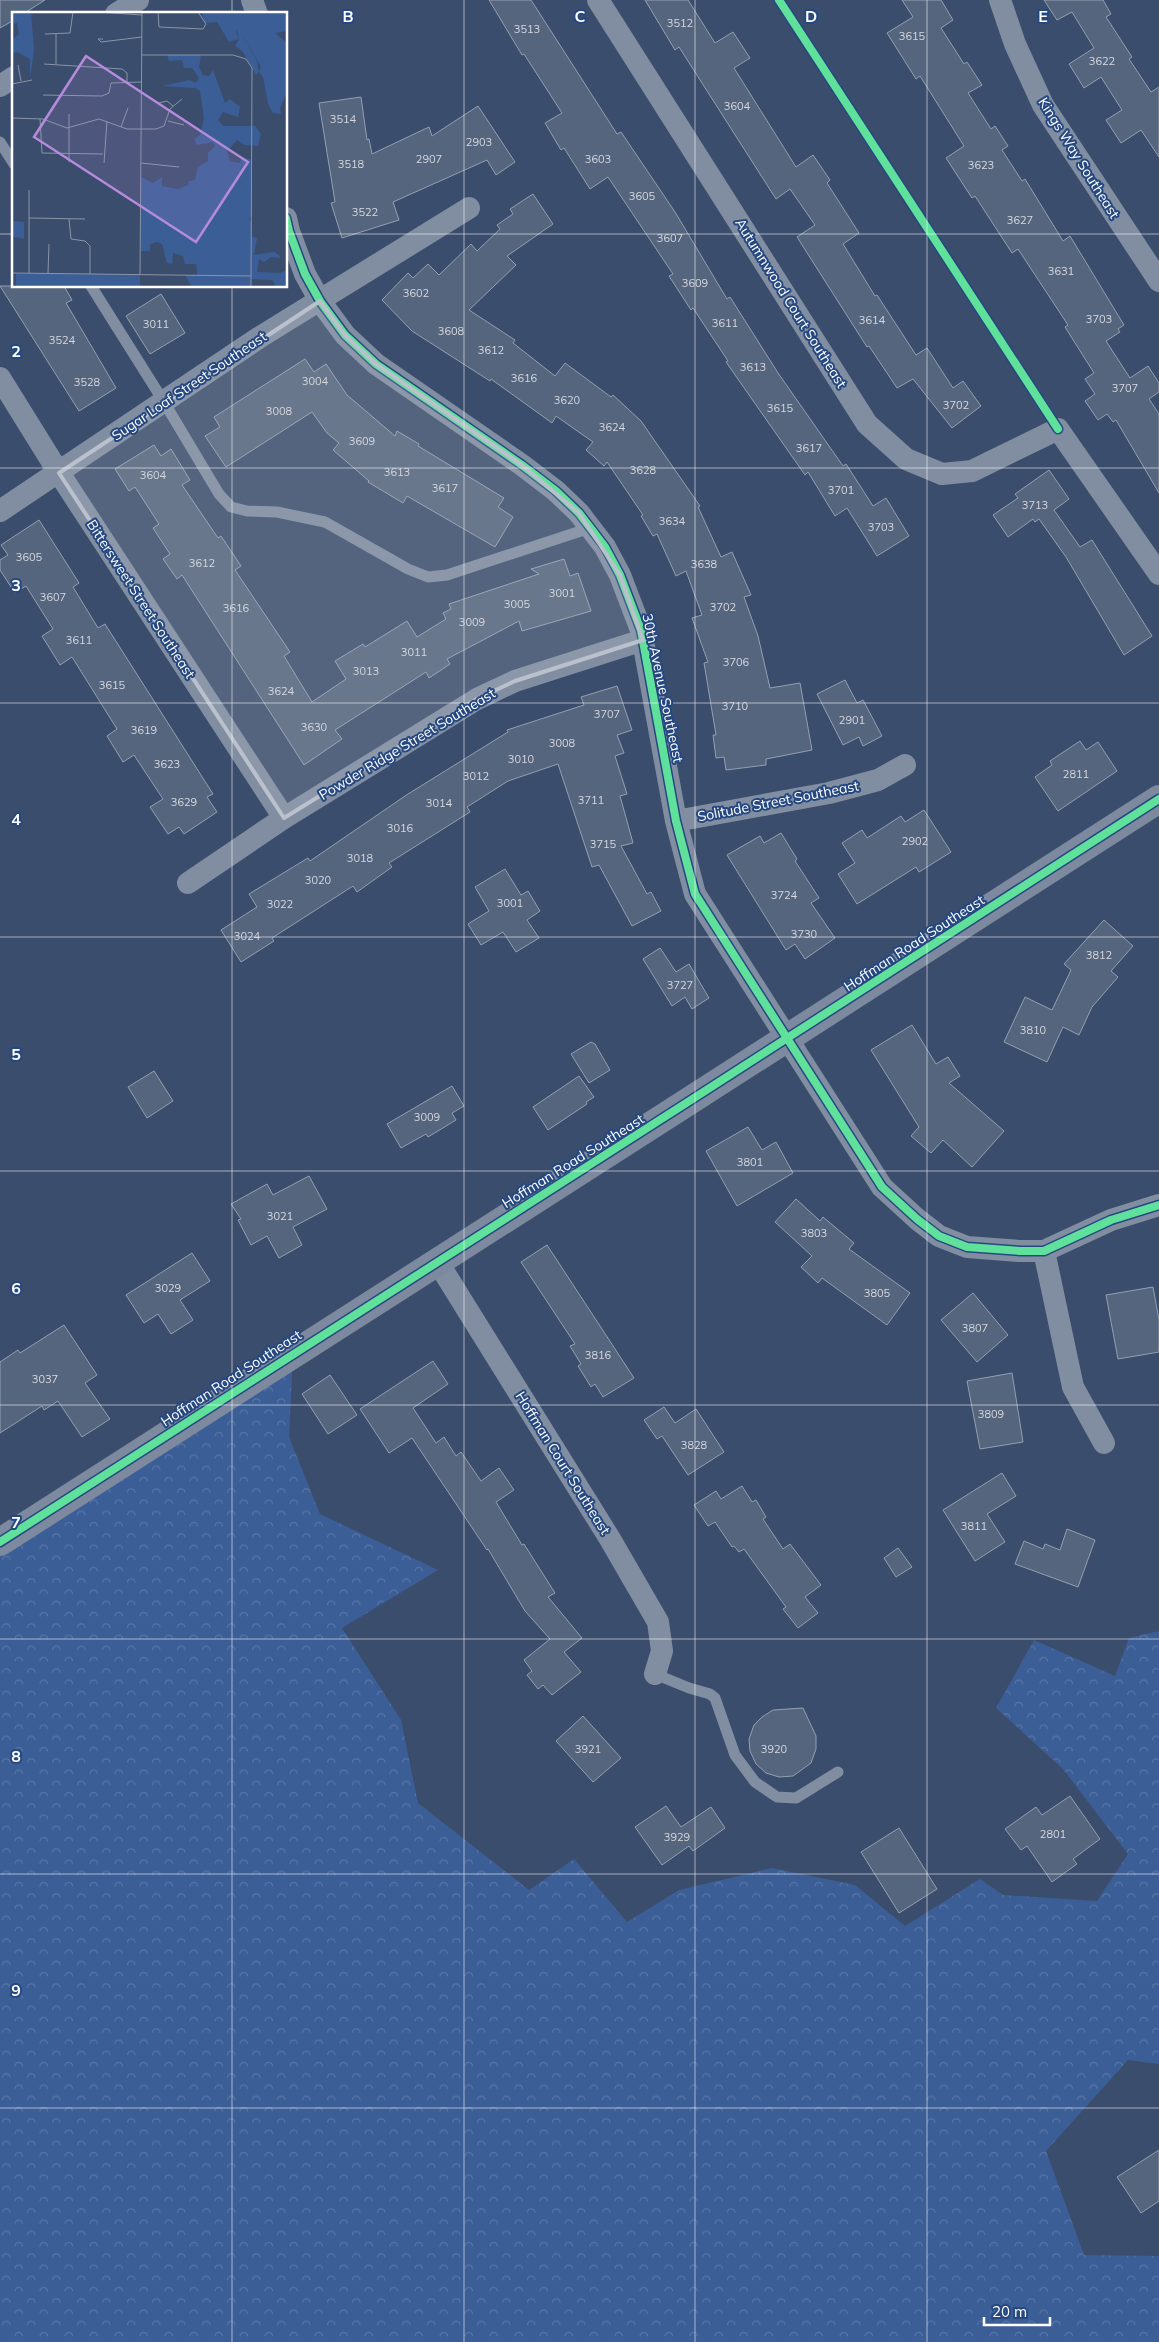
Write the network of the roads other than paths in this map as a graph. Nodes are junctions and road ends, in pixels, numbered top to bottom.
1 (138, 0) edge
2 (252, 0) edge
3 (598, 0) edge
4 (1000, 0) edge
5 (119, 12) edge
6 (256, 12) edge
7 (12, 78) edge
8 (0, 86) edge
9 (0, 142) edge
10 (12, 161) edge
11 (469, 208) dead end
12 (288, 227) edge
13 (1159, 281) edge
14 (92, 288) edge
15 (320, 301) junction
16 (0, 378) edge
17 (164, 402) junction
18 (59, 473) junction
19 (0, 511) edge
20 (590, 528) junction
21 (1159, 574) edge
22 (643, 640) junction
23 (905, 765) dead end
24 (1159, 799) edge
25 (284, 818) junction
26 (676, 821) junction
27 (188, 883) dead end
28 (787, 1040) junction
29 (1159, 1205) edge
30 (1044, 1251) junction
31 (437, 1261) junction
32 (1104, 1442) dead end
33 (0, 1542) edge
34 (655, 1674) joint
35 (838, 1772) dead end

1 - 5 street
2 - 6 street
3 - 21 street, Autumnwood Court Southeast
4 - 13 street, Kings Way Southeast
7 - 8 street
9 - 10 lane
11 - 15 street, Sugar Loaf Street Southeast
12 - 15 street, 30th Avenue Southeast
14 - 17 lane
15 - 17 street, Sugar Loaf Street Southeast
15 - 20 street, 30th Avenue Southeast
16 - 18 street, Bittersweet Street Southeast
17 - 18 street, Sugar Loaf Street Southeast
17 - 20 lane
18 - 19 street, Sugar Loaf Street Southeast
18 - 25 street, Bittersweet Street Southeast
20 - 22 street, 30th Avenue Southeast
22 - 25 street, Powder Ridge Street Southeast
22 - 26 street, 30th Avenue Southeast
23 - 26 street, Solitude Street Southeast
24 - 28 street, Hoffman Road Southeast
25 - 27 street, Powder Ridge Street Southeast
26 - 28 street, 30th Avenue Southeast
28 - 30 street, 30th Avenue Southeast
28 - 31 street, Hoffman Road Southeast
29 - 30 street
30 - 32 street
31 - 33 street, Hoffman Road Southeast
31 - 34 street, Hoffman Court Southeast
34 - 35 lane

